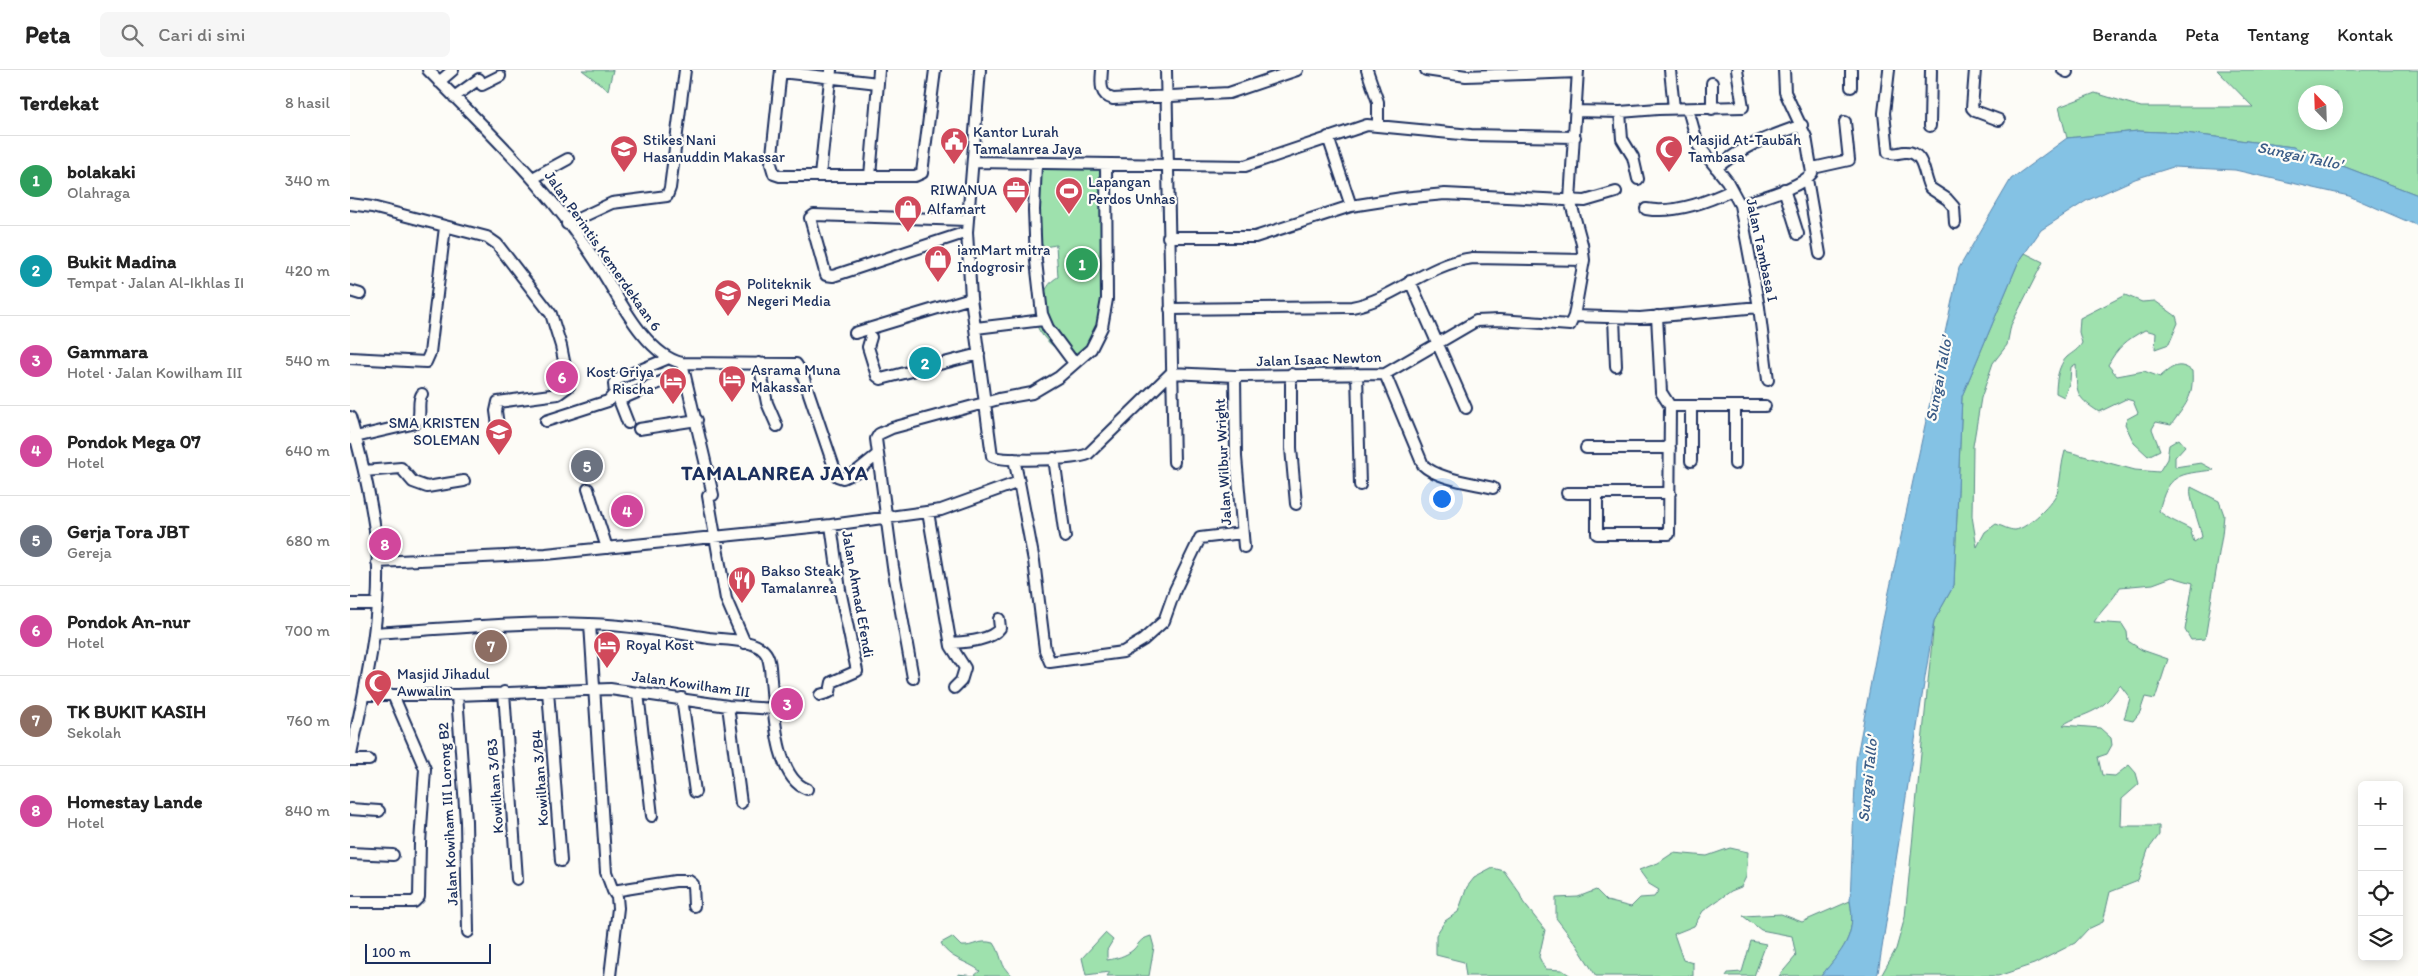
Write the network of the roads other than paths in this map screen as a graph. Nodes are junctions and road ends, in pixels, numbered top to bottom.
1 (428, 70) edge
2 (454, 70) edge
3 (685, 70) edge
4 (880, 70) edge
5 (935, 70) edge
6 (980, 70) edge
7 (1102, 70) edge
8 (1166, 70) edge
9 (1298, 70) edge
10 (1367, 70) edge
11 (1426, 70) edge
12 (1670, 70) edge
13 (1736, 70) edge
14 (1784, 70) edge
15 (1851, 70) edge
16 (1889, 70) edge
17 (1931, 70) edge
18 (1975, 70) edge
19 (781, 71) edge
20 (1578, 71) edge
21 (831, 73) edge
22 (500, 76) dead end
23 (439, 82) junction
24 (878, 82) junction
25 (1712, 83) dead end
26 (1851, 87) dead end
27 (1166, 96) junction
28 (454, 97) junction
29 (1674, 108) junction
30 (1688, 109) junction
31 (1712, 109) junction
32 (1575, 111) junction
33 (1620, 112) junction
34 (1999, 120) dead end
35 (1845, 122) dead end
36 (1378, 125) junction
37 (1802, 126) junction
38 (1930, 126) dead end
39 (1328, 137) junction
40 (1575, 137) junction
41 (568, 159) dead end
42 (974, 162) junction
43 (1036, 164) junction
44 (1106, 164) junction
45 (1167, 165) junction
46 (1716, 168) junction
47 (1813, 168) junction
48 (820, 176) junction
49 (870, 176) junction
50 (533, 178) junction
51 (1638, 179) dead end
52 (1807, 179) junction
53 (1784, 189) junction
54 (1732, 190) junction
55 (1616, 192) dead end
56 (1570, 200) junction
57 (350, 204) edge
58 (1740, 205) junction
59 (1351, 206) junction
60 (1646, 209) dead end
61 (967, 220) junction
62 (1955, 223) dead end
63 (567, 224) junction
64 (445, 227) junction
65 (967, 232) junction
66 (1798, 234) dead end
67 (1168, 237) junction
68 (1820, 254) dead end
69 (1584, 260) junction
70 (1410, 281) junction
71 (972, 298) junction
72 (1759, 307) junction
73 (1170, 309) junction
74 (1657, 316) junction
75 (1614, 318) junction
76 (1573, 319) junction
77 (1043, 320) junction
78 (976, 328) junction
79 (855, 333) dead end
80 (871, 337) dead end
81 (1437, 342) junction
82 (979, 354) junction
83 (350, 358) edge
84 (669, 358) junction
85 (759, 363) junction
86 (1074, 363) junction
87 (1616, 366) dead end
88 (683, 368) junction
89 (1171, 373) junction
90 (1291, 374) junction
91 (1357, 374) junction
92 (1385, 374) junction
93 (1235, 376) junction
94 (1768, 380) dead end
95 (422, 394) dead end
96 (984, 404) junction
97 (1670, 406) junction
98 (1691, 406) junction
99 (1735, 406) junction
100 (1765, 406) dead end
101 (1466, 408) dead end
102 (350, 417) edge
103 (697, 420) junction
104 (546, 422) dead end
105 (628, 423) dead end
106 (776, 426) dead end
107 (639, 428) dead end
108 (353, 437) edge
109 (500, 440) dead end
110 (1586, 448) dead end
111 (1670, 448) junction
112 (877, 455) junction
113 (1054, 458) junction
114 (1014, 459) junction
115 (1691, 461) dead end
116 (1174, 462) dead end
117 (1735, 464) dead end
118 (364, 471) junction
119 (464, 481) dead end
120 (1019, 482) junction
121 (1360, 485) dead end
122 (1493, 488) dead end
123 (588, 489) dead end
124 (1567, 493) dead end
125 (1597, 493) junction
126 (1670, 493) junction
127 (1296, 504) dead end
128 (928, 512) junction
129 (886, 518) junction
130 (831, 525) junction
131 (1242, 533) junction
132 (1065, 537) dead end
133 (717, 538) junction
134 (1244, 547) dead end
135 (607, 548) junction
136 (377, 562) junction
137 (350, 604) edge
138 (376, 604) junction
139 (999, 619) dead end
140 (590, 624) junction
141 (374, 633) junction
142 (744, 643) junction
143 (951, 643) junction
144 (913, 678) dead end
145 (954, 688) dead end
146 (548, 691) junction
147 (593, 691) junction
148 (504, 692) junction
149 (638, 693) junction
150 (364, 695) junction
151 (393, 695) junction
152 (457, 695) junction
153 (820, 695) dead end
154 (682, 698) junction
155 (728, 706) junction
156 (774, 709) junction
157 (350, 760) edge
158 (369, 760) dead end
159 (807, 789) dead end
160 (695, 792) dead end
161 (741, 803) dead end
162 (350, 809) edge
163 (379, 811) dead end
164 (652, 816) dead end
165 (350, 853) edge
166 (393, 855) dead end
167 (561, 862) dead end
168 (517, 879) dead end
169 (613, 892) junction
170 (350, 902) edge
171 (694, 906) dead end
172 (468, 932) dead end
173 (610, 976) edge

1 - 23 street, Jalan Perintis Kemerdekaan 6
2 - 23 street
3 - 63 street
4 - 24 street
5 - 49 street
6 - 42 street
7 - 27 street
8 - 27 street
9 - 27 street
10 - 36 street
11 - 20 street
12 - 29 street
13 - 31 street
14 - 37 street
15 - 26 street
16 - 62 street
17 - 38 street
18 - 34 street
19 - 21 street
19 - 48 street
20 - 32 street
21 - 24 street
21 - 48 street
22 - 28 street
23 - 28 street, Jalan Perintis Kemerdekaan 6
24 - 49 street
25 - 31 street
27 - 45 street
28 - 50 street, Jalan Perintis Kemerdekaan 6
29 - 30 street
29 - 33 street
30 - 31 street
30 - 46 street, Jalan Tambasa I
32 - 33 street
32 - 40 street
33 - 51 street
35 - 47 street
36 - 39 street
36 - 40 street
37 - 46 street
37 - 47 street
39 - 45 street
39 - 59 street
40 - 56 street
41 - 50 street
42 - 43 street
42 - 61 street
43 - 44 street
43 - 77 street
44 - 45 street
44 - 86 street
45 - 67 street
46 - 54 street, Jalan Tambasa I
47 - 52 street
48 - 49 street
50 - 63 street, Jalan Perintis Kemerdekaan 6
52 - 53 street
52 - 68 street
53 - 58 street
53 - 66 street
54 - 58 street, Jalan Tambasa I
54 - 60 street
55 - 56 street
56 - 59 street
56 - 69 street
57 - 64 street
58 - 72 street, Jalan Tambasa I
59 - 67 street
61 - 65 street
61 - 65 street
63 - 84 street, Jalan Perintis Kemerdekaan 6
64 - 83 street
64 - 109 street
65 - 71 street
67 - 73 street
69 - 70 street
69 - 76 street
70 - 73 street
70 - 81 street
71 - 78 street
71 - 79 street
72 - 74 street, Jalan Isaac Newton
72 - 94 street, Jalan Tambasa I
73 - 89 street
74 - 75 street, Jalan Isaac Newton
74 - 97 street
75 - 76 street, Jalan Isaac Newton
75 - 87 street
76 - 81 street, Jalan Isaac Newton
77 - 78 street
77 - 86 street
78 - 82 street
80 - 82 street
81 - 92 street, Jalan Isaac Newton
81 - 101 street
82 - 96 street
84 - 88 street, Jalan Perintis Kemerdekaan 6
84 - 104 street
85 - 88 street, Jalan Perintis Kemerdekaan 6
85 - 106 street
85 - 112 street, Jalan Perintis Kemerdekaan 6
86 - 96 street
88 - 103 street
88 - 105 street
89 - 93 street, Jalan Isaac Newton
89 - 113 street
89 - 116 street
90 - 91 street, Jalan Isaac Newton
90 - 93 street, Jalan Isaac Newton
90 - 127 street
91 - 92 street, Jalan Isaac Newton
91 - 121 street
92 - 122 street
93 - 131 street, Jalan Wilbur Wright
95 - 108 street
96 - 112 street
96 - 114 street
97 - 98 street
97 - 111 street
98 - 99 street
98 - 115 street
99 - 100 street
99 - 117 street
102 - 108 street
103 - 107 street
103 - 133 street
108 - 118 street
110 - 111 street
111 - 126 street
112 - 129 street
113 - 114 street
113 - 132 street
114 - 120 street
118 - 119 street
118 - 136 street
120 - 128 street
120 - 131 street
123 - 135 street
124 - 125 street
125 - 126 street
125 - 126 street
128 - 129 street
128 - 143 street
129 - 130 street
129 - 144 street
130 - 133 street
130 - 153 street, Jalan Ahmad Efendi
131 - 134 street, Jalan Wilbur Wright
133 - 135 street
133 - 142 street
135 - 136 street
136 - 138 street
137 - 138 street
138 - 141 street
139 - 143 street
140 - 141 street
140 - 142 street
140 - 147 street
141 - 150 street
142 - 156 street
143 - 145 street
146 - 147 street, Jalan Kowilham III
146 - 148 street, Jalan Kowilham III
146 - 167 street, Kowilhan 3/B4
147 - 149 street, Jalan Kowilham III
147 - 169 street
148 - 152 street, Jalan Kowilham III
148 - 168 street, Kowilhan 3/B3
149 - 154 street, Jalan Kowilham III
149 - 164 street
150 - 151 street, Jalan Kowilham III
150 - 157 street
151 - 152 street, Jalan Kowilham III
151 - 170 street
152 - 172 street, Jalan Kowiham III Lorong B2
154 - 155 street, Jalan Kowilham III
154 - 160 street
155 - 156 street, Jalan Kowilham III
155 - 161 street
156 - 159 street
157 - 158 street
162 - 163 street
165 - 166 street
169 - 171 street
169 - 173 street

